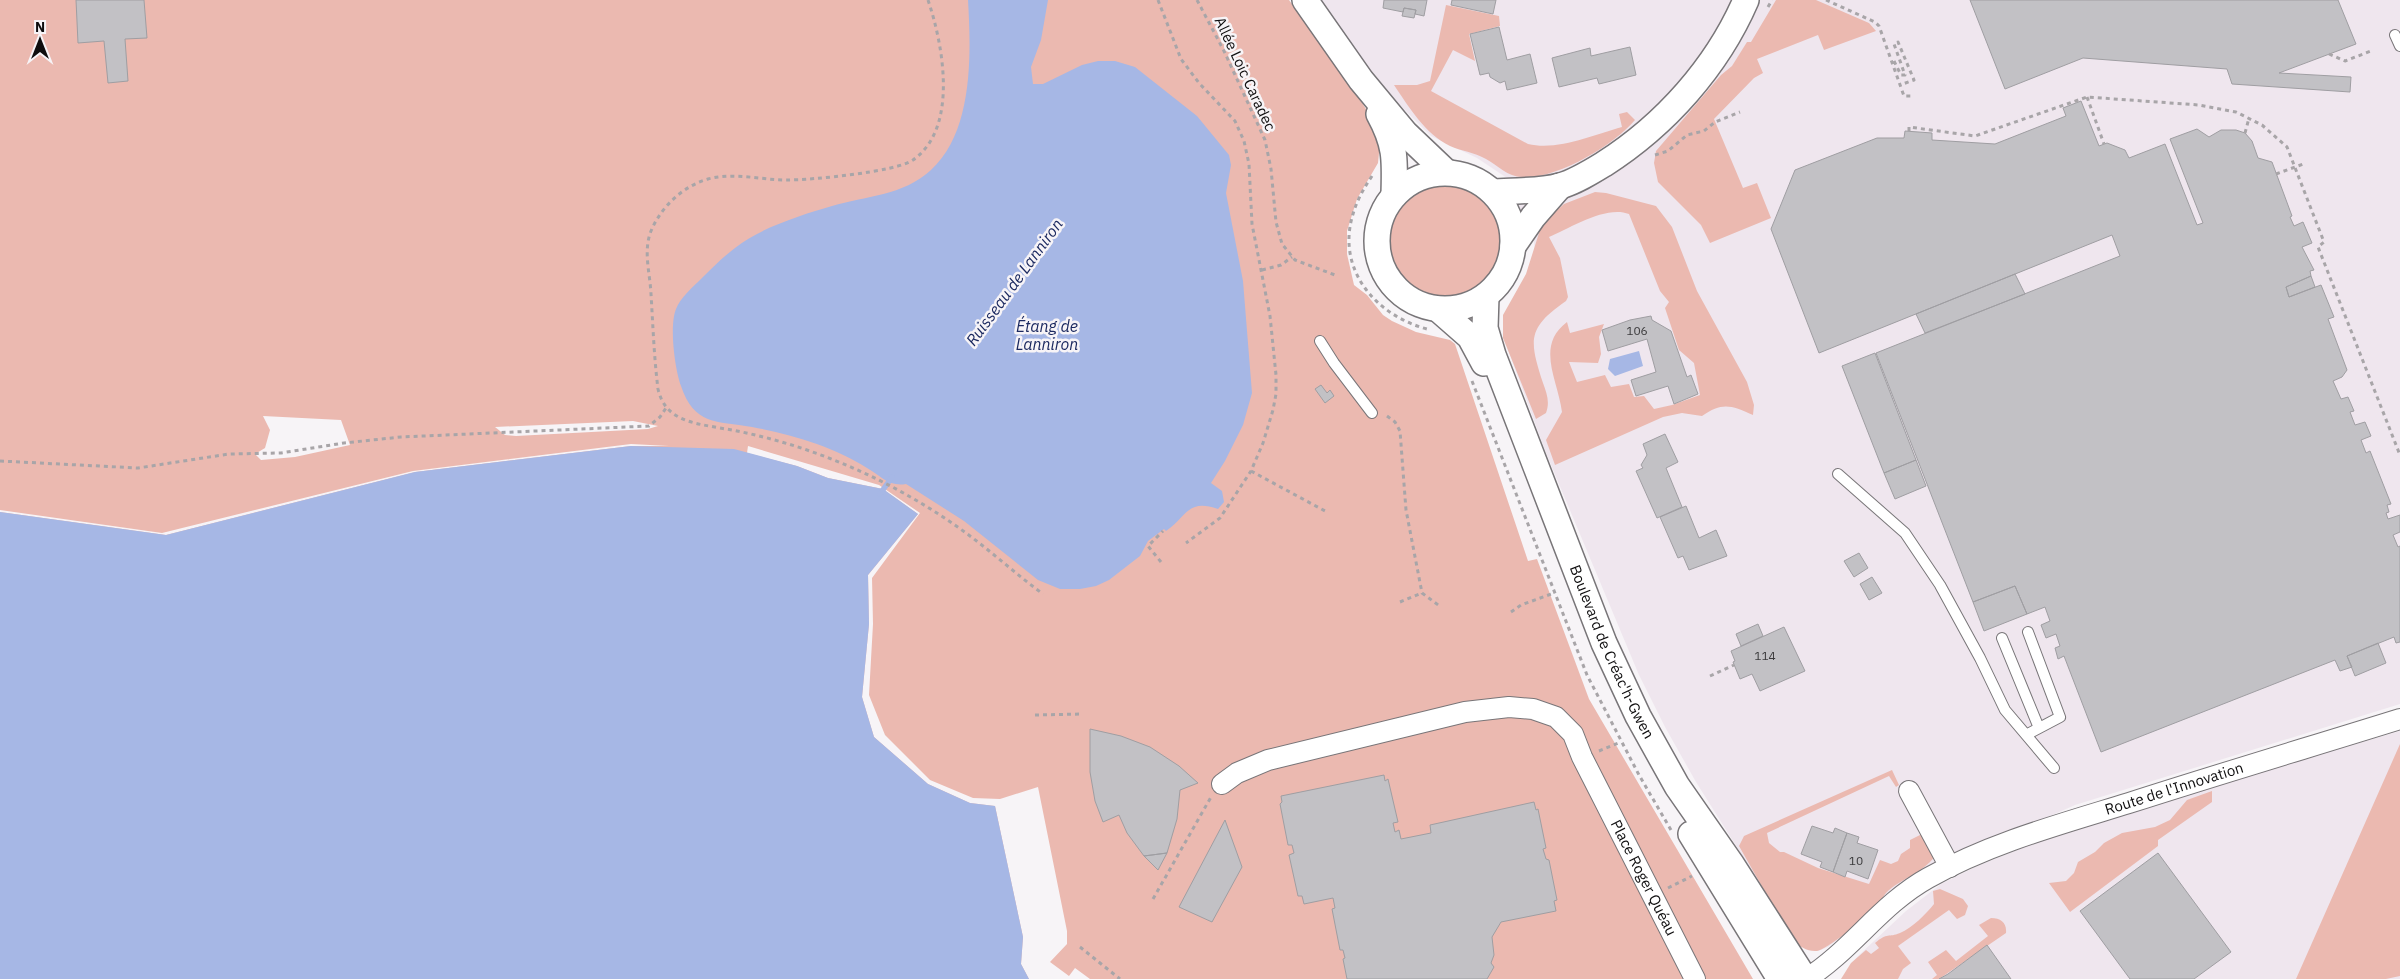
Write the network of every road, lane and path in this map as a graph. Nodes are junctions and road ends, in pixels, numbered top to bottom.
1 (928, 0) edge
2 (1158, 0) edge
3 (1197, 0) edge
4 (1306, 0) edge
5 (1736, 0) edge
6 (1746, 0) edge
7 (1826, 0) edge
8 (2395, 35) dead end
9 (2400, 46) edge
10 (2371, 51) dead end
11 (2329, 54) dead end
12 (1892, 58) junction
13 (1361, 80) junction
14 (1900, 85) junction
15 (1910, 96) dead end
16 (2087, 97) junction
17 (1740, 112) dead end
18 (1660, 118) junction
19 (2249, 118) junction
20 (1909, 132) dead end
21 (2245, 133) dead end
22 (2104, 144) dead end
23 (1654, 155) dead end
24 (2306, 163) dead end
25 (2296, 168) junction
26 (1374, 171) dead end
27 (1446, 172) junction
28 (2276, 174) dead end
29 (1560, 186) junction
30 (1496, 192) junction
31 (1394, 194) junction
32 (1513, 246) junction
33 (1292, 257) junction
34 (1262, 270) junction
35 (1335, 275) dead end
36 (1486, 296) junction
37 (1436, 319) junction
38 (1320, 341) dead end
39 (1470, 375) dead end
40 (666, 408) junction
41 (1372, 413) dead end
42 (1484, 413) dead end
43 (1387, 416) dead end
44 (2400, 455) edge
45 (0, 462) edge
46 (1251, 471) junction
47 (1838, 474) dead end
48 (1326, 511) dead end
49 (1163, 531) dead end
50 (1186, 543) dead end
51 (1161, 562) dead end
52 (1554, 593) dead end
53 (1043, 594) dead end
54 (1422, 594) junction
55 (1400, 602) dead end
56 (1441, 607) dead end
57 (1511, 612) dead end
58 (2028, 632) dead end
59 (2002, 638) dead end
60 (1734, 665) dead end
61 (1710, 676) dead end
62 (1083, 714) dead end
63 (1035, 715) dead end
64 (2400, 719) edge
65 (2039, 728) junction
66 (2026, 735) junction
67 (2054, 768) dead end
68 (1222, 784) joint
69 (1909, 791) dead end
70 (1950, 867) junction
71 (1696, 873) dead end
72 (1654, 896) junction
73 (1153, 899) dead end
74 (1080, 947) dead end
75 (1694, 976) edge
76 (1120, 979) edge
77 (1780, 979) edge
78 (1805, 979) edge

1 - 40 path
2 - 34 path
3 - 33 path, Allée Loic Caradec
4 - 13 street
5 - 18 street
6 - 18 street
7 - 12 path
8 - 9 lane
10 - 11 path
12 - 14 path
12 - 14 path
13 - 27 street
13 - 31 street
14 - 15 path
16 - 19 path
16 - 20 path
16 - 22 path
17 - 23 path
18 - 29 street
19 - 21 path
19 - 25 path
24 - 25 path
25 - 28 path
25 - 44 path
26 - 37 path
27 - 30 street
27 - 31 street
29 - 30 street
29 - 32 street
30 - 32 street
31 - 37 street
32 - 36 street
33 - 34 path
33 - 35 path
34 - 46 path
36 - 37 street
36 - 78 street, Boulevard de Créac'h-Gwen
37 - 77 street, Boulevard de Créac'h-Gwen
38 - 41 lane
39 - 42 path
40 - 45 path
40 - 53 path
43 - 54 path
46 - 48 path
46 - 50 path
47 - 66 lane
49 - 51 path
52 - 57 path
54 - 55 path
54 - 56 path
58 - 65 lane
59 - 65 lane
60 - 61 path
62 - 63 path
64 - 70 street, Route de l'Innovation
65 - 66 lane
66 - 67 lane
68 - 72 street, Place Roger Quéau
68 - 73 path
69 - 70 street
70 - 78 street, Route de l'Innovation
71 - 72 path
72 - 75 street, Place Roger Quéau
74 - 76 path

